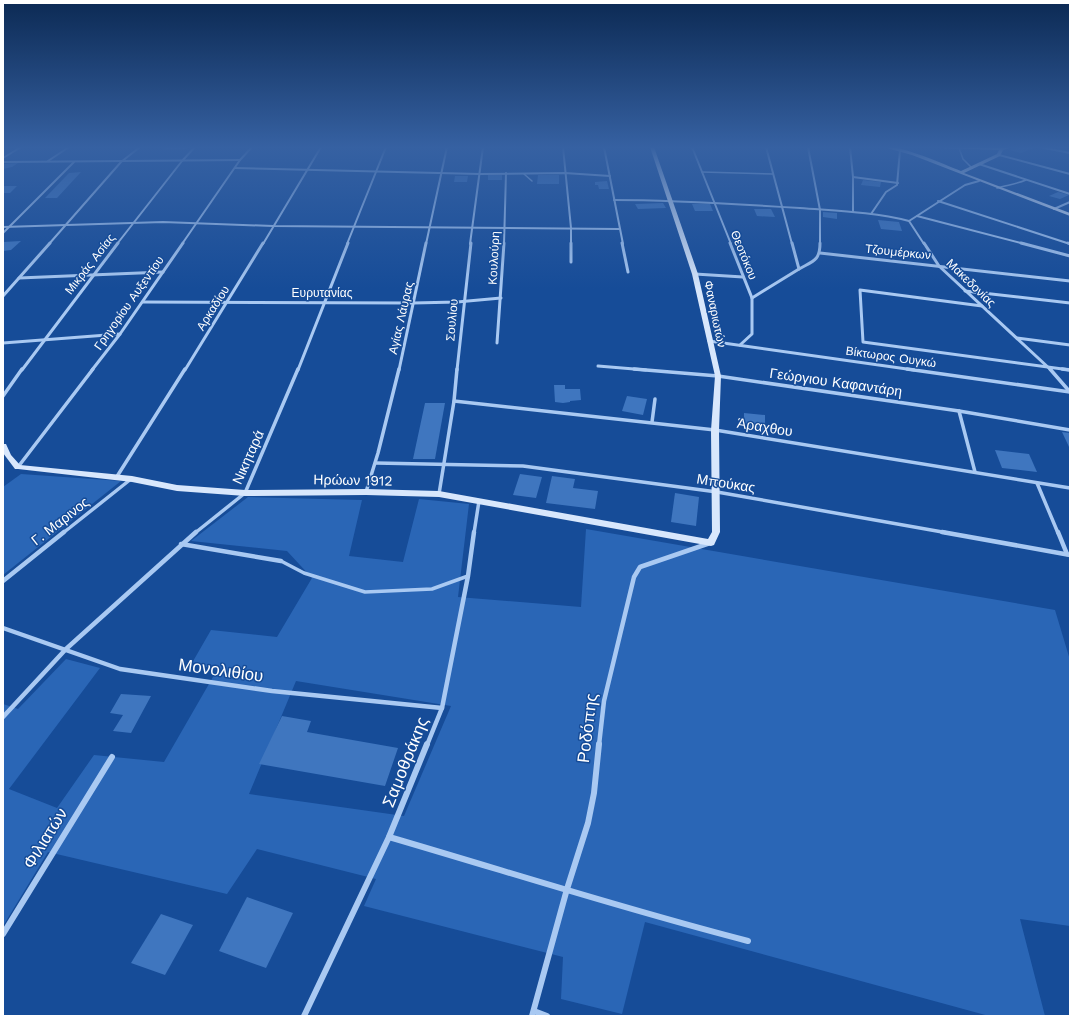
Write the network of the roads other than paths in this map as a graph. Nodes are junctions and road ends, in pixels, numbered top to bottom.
1 (41, 195) edge
2 (92, 195) edge
3 (156, 195) edge
4 (217, 195) edge
5 (292, 195) edge
6 (367, 195) edge
7 (436, 195) edge
8 (477, 195) edge
9 (506, 195) edge
10 (568, 195) edge
11 (613, 195) edge
12 (668, 195) edge
13 (711, 195) edge
14 (779, 195) edge
15 (817, 195) edge
16 (853, 195) edge
17 (884, 195) edge
18 (949, 195) edge
19 (1015, 195) edge
20 (614, 200) junction
21 (670, 200) junction
22 (938, 201) junction
23 (714, 202) junction
24 (1070, 202) edge
25 (782, 207) junction
26 (1054, 209) junction
27 (820, 210) junction
28 (853, 212) junction
29 (872, 214) junction
30 (1070, 215) edge
31 (917, 216) junction
32 (909, 221) junction
33 (134, 222) junction
34 (197, 223) junction
35 (66, 224) junction
36 (273, 226) junction
37 (3, 227) edge
38 (9, 227) junction
39 (354, 227) junction
40 (505, 227) junction
41 (428, 228) junction
42 (472, 228) junction
43 (571, 228) junction
44 (619, 229) junction
45 (3, 233) edge
46 (1070, 244) edge
47 (820, 253) junction
48 (1070, 253) edge
49 (1068, 256) edge
50 (571, 262) dead end
51 (939, 266) junction
52 (798, 269) junction
53 (163, 272) junction
54 (628, 272) dead end
55 (92, 274) junction
56 (695, 274) junction
57 (743, 277) junction
58 (19, 278) junction
59 (1070, 281) edge
60 (965, 291) junction
61 (3, 296) edge
62 (501, 298) junction
63 (752, 298) junction
64 (143, 302) junction
65 (228, 302) junction
66 (325, 302) junction
67 (463, 302) junction
68 (1070, 303) edge
69 (414, 304) junction
70 (982, 306) junction
71 (120, 334) junction
72 (1016, 338) junction
73 (42, 340) junction
74 (709, 341) junction
75 (3, 343) edge
76 (498, 343) dead end
77 (739, 345) junction
78 (1070, 345) edge
79 (598, 366) dead end
80 (1048, 367) junction
81 (1070, 370) edge
82 (718, 376) junction
83 (1070, 392) edge
84 (3, 396) edge
85 (656, 399) dead end
86 (454, 401) junction
87 (959, 411) junction
88 (652, 422) junction
89 (716, 430) junction
90 (1070, 430) edge
91 (3, 446) edge
92 (376, 463) junction
93 (445, 465) junction
94 (18, 467) junction
95 (975, 472) junction
96 (116, 478) junction
97 (132, 479) junction
98 (1037, 483) junction
99 (1070, 488) edge
100 (366, 492) junction
101 (717, 492) junction
102 (245, 493) junction
103 (439, 494) junction
104 (479, 501) junction
105 (711, 543) junction
106 (181, 544) junction
107 (1068, 554) edge
108 (281, 561) joint
109 (468, 576) junction
110 (3, 580) edge
111 (3, 628) edge
112 (66, 649) junction
113 (442, 708) junction
114 (3, 716) edge
115 (112, 757) dead end
116 (389, 837) junction
117 (566, 889) junction
118 (3, 934) edge
119 (748, 941) dead end
120 (533, 1014) edge
121 (304, 1016) edge
122 (547, 1016) edge

1 - 38 street
2 - 35 street
3 - 33 street, Μικράς Ασίας
4 - 34 street, Γρηγορίου Αυξεντίου
5 - 36 street, Αρκαδίου
6 - 39 street, Νικηταρά
7 - 41 street, Αγίας Λάυρας
8 - 42 street, Σουλίου
9 - 40 street, Κουλούρη
10 - 43 street
11 - 20 street
12 - 21 street, Φαναριωτών
13 - 23 street, Θεοτόκου
14 - 25 street
15 - 27 street
16 - 28 street
17 - 29 street
18 - 22 street
19 - 26 street
20 - 21 street
20 - 44 street
21 - 23 street
21 - 56 street, Φαναριωτών
22 - 31 street
22 - 46 street
23 - 25 street
23 - 57 street, Θεοτόκου
24 - 26 street
25 - 27 street
25 - 52 street
26 - 30 street
27 - 28 street
27 - 47 street
28 - 29 street
29 - 32 street
31 - 32 street
31 - 49 street
32 - 51 street, Μακεδονίας
33 - 34 street
33 - 35 street
33 - 55 street, Μικράς Ασίας
34 - 36 street
34 - 53 street, Γρηγορίου Αυξεντίου
35 - 38 street
35 - 58 street
36 - 39 street
36 - 65 street, Αρκαδίου
37 - 38 street
38 - 45 street
39 - 41 street
39 - 66 street, Νικηταρά
40 - 42 street
40 - 43 street
40 - 62 street, Κουλούρη
41 - 42 street
41 - 69 street, Αγίας Λάυρας
42 - 67 street, Σουλίου
43 - 44 street
43 - 50 street
44 - 54 street
47 - 51 street, Τζουμέρκων
47 - 52 street
48 - 49 street
51 - 59 street, Τζουμέρκων
51 - 60 street, Μακεδονίας
52 - 63 street
53 - 55 street
53 - 64 street, Γρηγορίου Αυξεντίου
55 - 58 street
55 - 73 street, Μικράς Ασίας
56 - 57 street
56 - 74 street, Φαναριωτών
57 - 63 street, Θεοτόκου
58 - 61 street
60 - 68 street
60 - 70 street, Μακεδονίας
62 - 67 street, Ευρυτανίας
62 - 76 street, Κουλούρη
63 - 77 street, Θεοτόκου
64 - 65 street, Ευρυτανίας
64 - 71 street, Γρηγορίου Αυξεντίου
65 - 66 street, Ευρυτανίας
65 - 96 street, Αρκαδίου
66 - 69 street, Ευρυτανίας
66 - 102 street, Νικηταρά
67 - 69 street, Ευρυτανίας
67 - 86 street, Σουλίου
69 - 92 street, Αγίας Λάυρας
70 - 72 street, Μακεδονίας
70 - 80 street
71 - 73 street
71 - 94 street, Γρηγορίου Αυξεντίου
72 - 78 street
72 - 80 street, Μακεδονίας
73 - 75 street
73 - 84 street, Μικράς Ασίας
74 - 77 street, Βίκτωρος Ουγκώ
74 - 82 street, Φαναριωτών
77 - 83 street, Βίκτωρος Ουγκώ
79 - 82 street, Γεώργιου Καφαντάρη
80 - 81 street
80 - 83 street, Μακεδονίας
82 - 87 street, Γεώργιου Καφαντάρη
82 - 89 street, Φαναριωτών
85 - 88 street
86 - 88 street, Άραχθου
86 - 93 street, Σουλίου
87 - 90 street, Γεώργιου Καφαντάρη
87 - 95 street
88 - 89 street, Άραχθου
89 - 95 street, Άραχθου
89 - 101 street, Φαναριωτών
91 - 94 street
92 - 93 street, Μπούκας
92 - 100 street, Αγίας Λάυρας
93 - 101 street, Μπούκας
93 - 103 street, Σουλίου
94 - 96 street, Ηρώων 1912
95 - 98 street, Άραχθου
96 - 97 street, Ηρώων 1912
97 - 102 street, Ηρώων 1912
97 - 110 street, Γ. Μαρινος
98 - 99 street, Άραχθου
98 - 107 street
100 - 102 street, Ηρώων 1912
100 - 103 street, Ηρώων 1912
101 - 105 street
101 - 107 street, Μπούκας
102 - 106 street, Νικηταρά
103 - 104 street, Ηρώων 1912
104 - 105 street, Ηρώων 1912
104 - 109 street, Σαμοθράκης
105 - 117 street, Ροδόπης
106 - 108 street
106 - 112 street, Νικηταρά
108 - 109 lane
109 - 113 street, Σαμοθράκης
111 - 112 street, Μονολιθίου
112 - 113 street, Μονολιθίου
112 - 114 street, Νικηταρά
113 - 116 street, Σαμοθράκης
115 - 118 street, Φιλιατών
116 - 117 street
116 - 121 street, Σαμοθράκης
117 - 119 street
117 - 120 street, Ροδόπης
120 - 122 street

